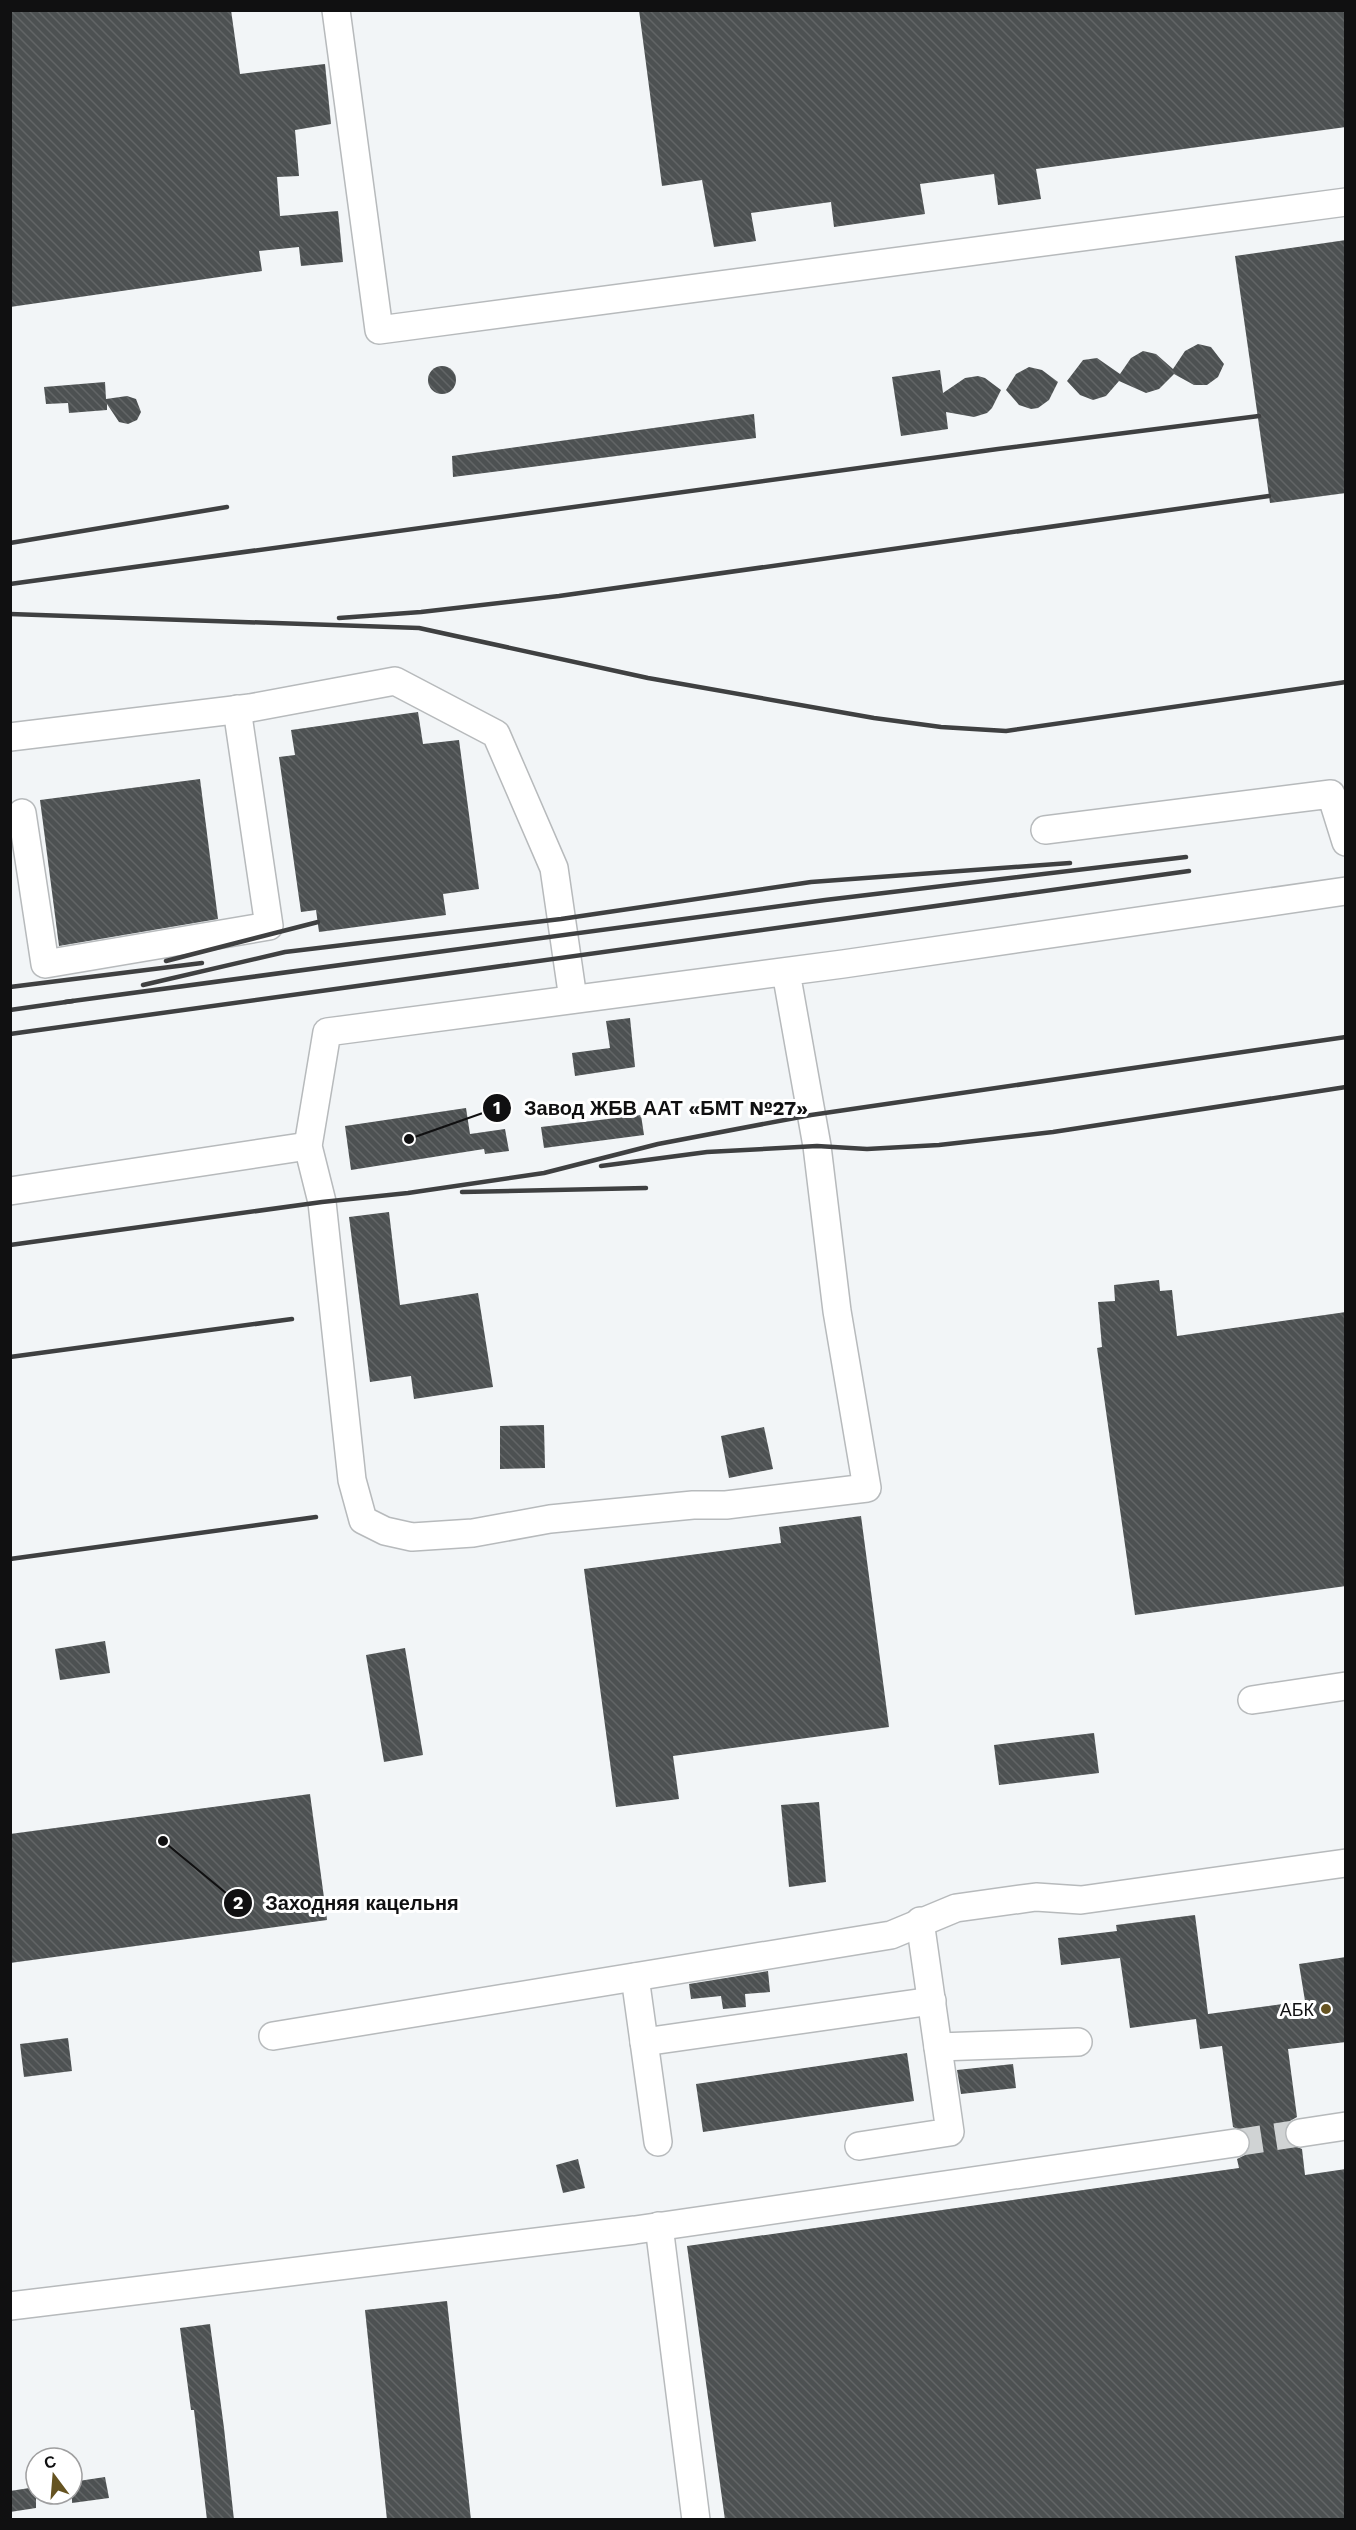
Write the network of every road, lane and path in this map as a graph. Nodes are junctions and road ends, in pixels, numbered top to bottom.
1 (336, 10) edge
2 (1346, 202) edge
3 (237, 709) junction
4 (10, 736) edge
5 (22, 813) dead end
6 (1045, 830) dead end
7 (1346, 842) edge
8 (1346, 891) edge
9 (786, 972) junction
10 (573, 999) junction
11 (308, 1146) junction
12 (10, 1191) edge
13 (1346, 1686) edge
14 (1252, 1700) dead end
15 (1346, 1863) edge
16 (921, 1921) junction
17 (635, 1977) junction
18 (932, 2001) junction
19 (273, 2036) dead end
20 (644, 2042) junction
21 (1078, 2042) dead end
22 (938, 2048) junction
23 (1346, 2126) edge
24 (1300, 2133) tunnel mouth
25 (658, 2142) dead end
26 (1235, 2142) tunnel mouth
27 (859, 2146) dead end
28 (659, 2226) junction
29 (10, 2306) edge
30 (696, 2520) edge

1 - 2 street
3 - 4 street
3 - 5 street
3 - 10 street
6 - 7 street
8 - 9 street
9 - 10 street
9 - 11 street
10 - 11 street
11 - 12 street
13 - 14 street
15 - 16 street
16 - 17 street
16 - 18 street
17 - 19 street
17 - 20 street
18 - 20 street
18 - 22 street
20 - 25 street
21 - 22 street
22 - 27 street
23 - 24 street
26 - 28 street
28 - 29 street
28 - 30 street

